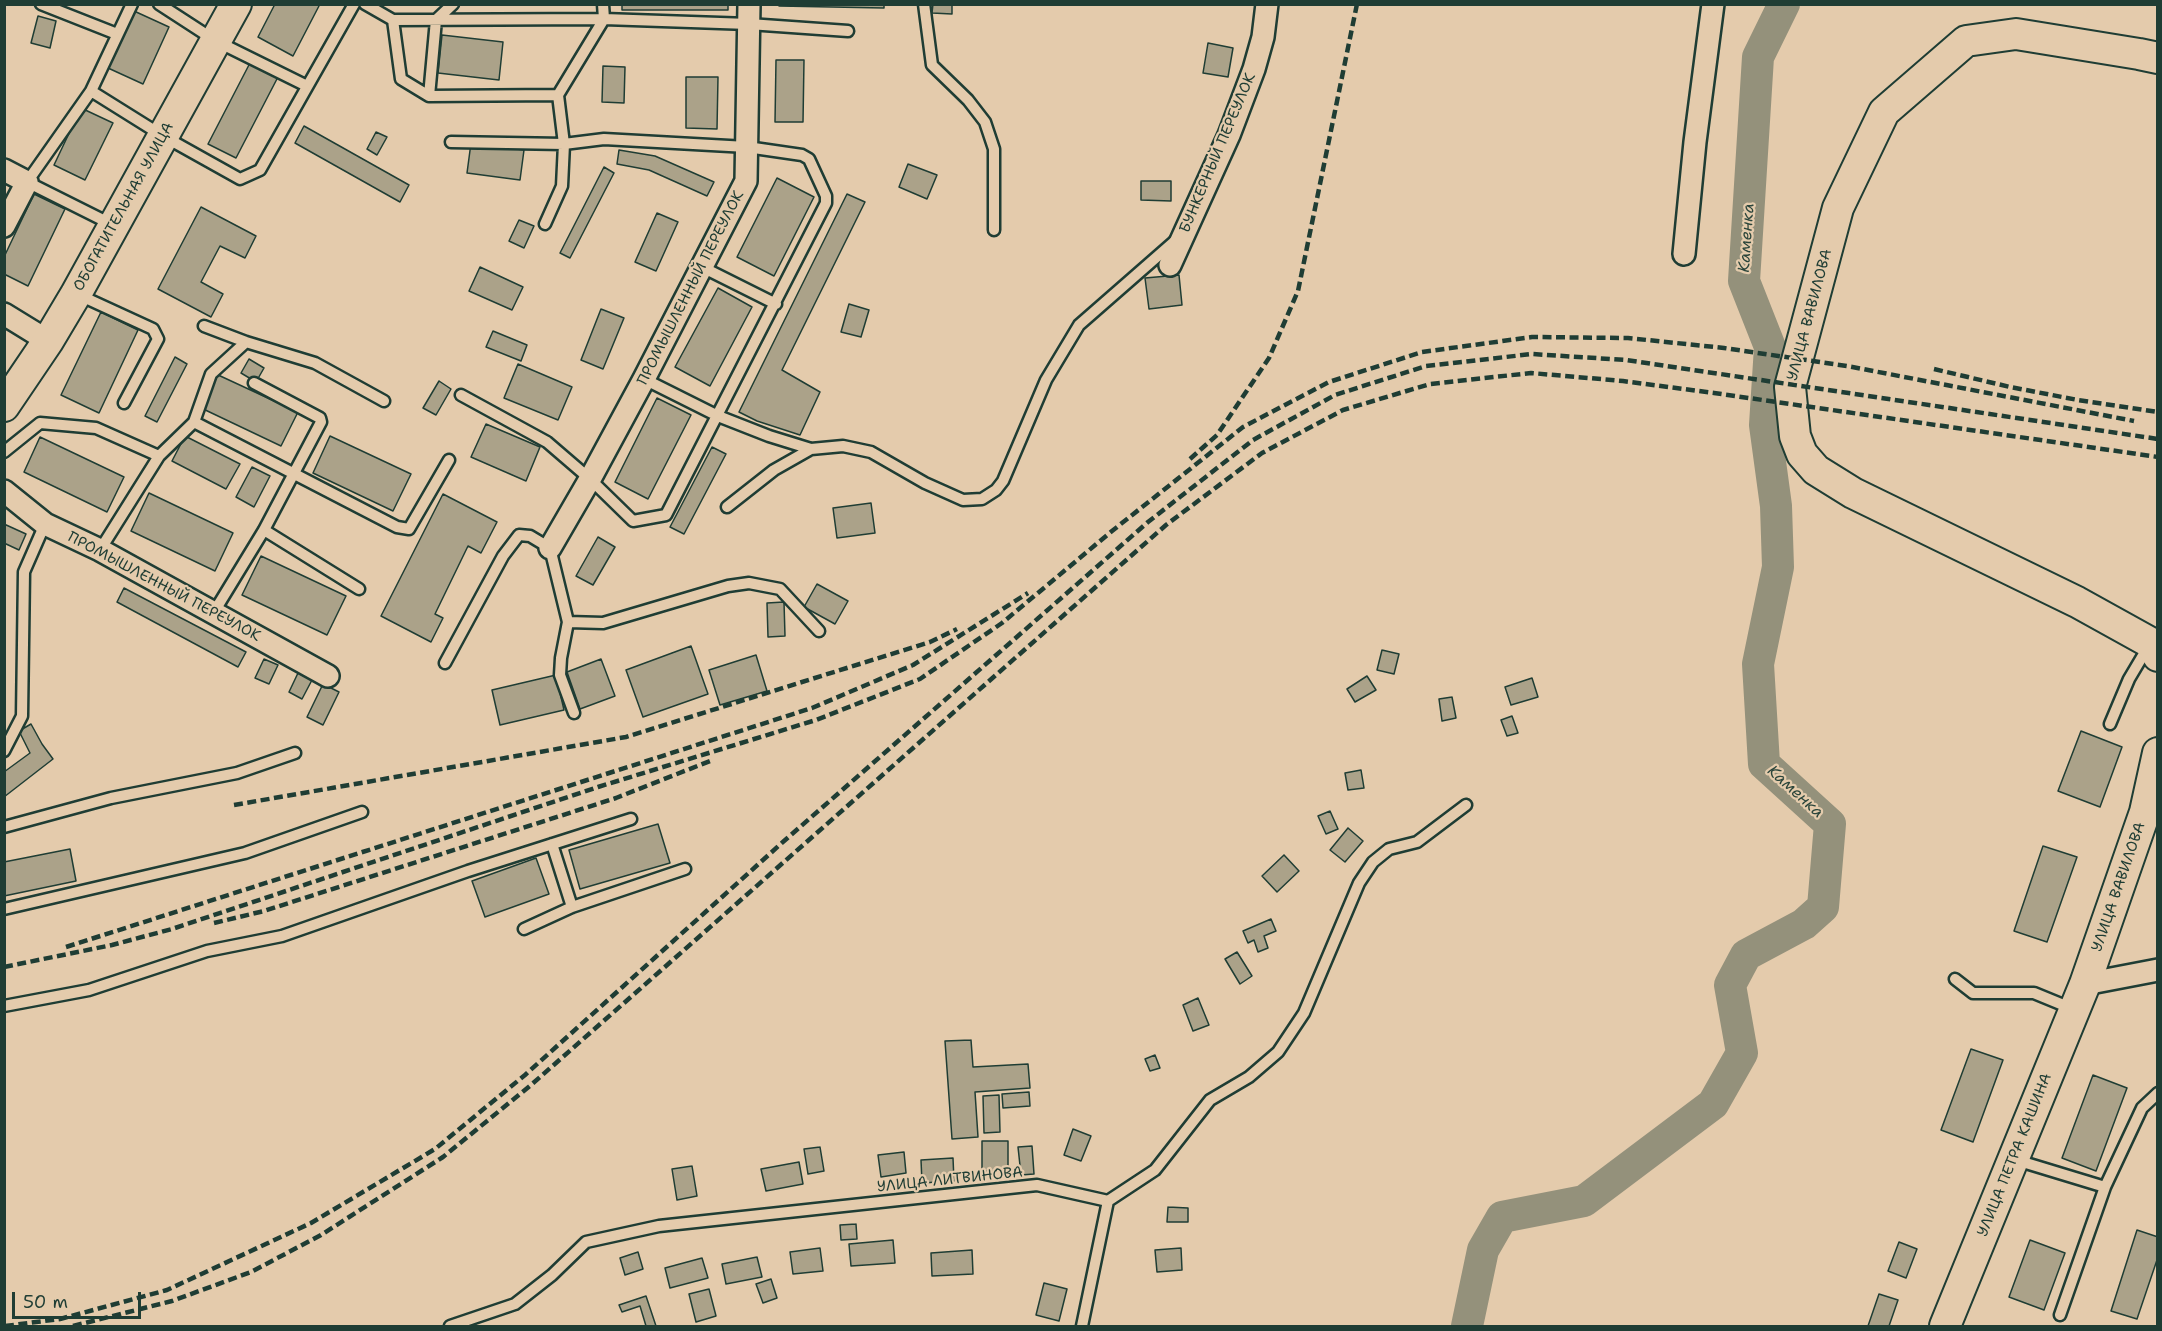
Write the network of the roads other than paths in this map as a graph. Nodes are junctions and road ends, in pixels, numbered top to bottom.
1 (41, 4) edge
2 (132, 4) edge
3 (159, 4) edge
4 (236, 4) edge
5 (354, 4) edge
6 (365, 4) edge
7 (453, 4) edge
8 (603, 4) edge
9 (924, 4) edge
10 (1267, 4) edge
11 (1713, 4) edge
12 (749, 14) edge
13 (603, 19) junction
14 (393, 20) junction
15 (436, 20) junction
16 (848, 31) dead end
17 (117, 34) junction
18 (216, 41) junction
19 (2157, 58) edge
20 (307, 86) junction
21 (91, 91) junction
22 (558, 95) junction
23 (429, 96) junction
24 (164, 136) junction
25 (451, 142) dead end
26 (564, 144) junction
27 (747, 147) junction
28 (4, 170) edge
29 (27, 182) junction
30 (545, 224) dead end
31 (4, 226) edge
32 (113, 226) junction
33 (994, 230) dead end
34 (1186, 231) junction
35 (1684, 254) dead end
36 (1170, 265) dead end
37 (702, 267) junction
38 (76, 294) junction
39 (776, 304) junction
40 (4, 314) edge
41 (204, 326) dead end
42 (48, 340) junction
43 (246, 342) junction
44 (644, 379) junction
45 (254, 383) dead end
46 (461, 395) dead end
47 (384, 402) dead end
48 (124, 403) dead end
49 (4, 406) edge
50 (718, 416) junction
51 (194, 422) junction
52 (811, 449) junction
53 (4, 452) edge
54 (159, 456) junction
55 (449, 460) dead end
56 (293, 472) junction
57 (590, 479) junction
58 (4, 491) edge
59 (727, 507) dead end
60 (45, 524) junction
61 (264, 530) junction
62 (550, 548) junction
63 (100, 550) junction
64 (359, 589) dead end
65 (214, 612) junction
66 (568, 622) junction
67 (819, 631) dead end
68 (2155, 645) edge
69 (445, 663) dead end
70 (328, 676) dead end
71 (574, 713) dead end
72 (2110, 724) dead end
73 (4, 751) edge
74 (295, 753) dead end
75 (2157, 753) edge
76 (1466, 805) dead end
77 (362, 812) dead end
78 (2151, 812) edge
79 (631, 819) dead end
80 (4, 827) edge
81 (552, 844) junction
82 (685, 868) dead end
83 (572, 907) junction
84 (4, 909) edge
85 (524, 929) dead end
86 (2157, 970) edge
87 (1955, 979) dead end
88 (2080, 997) junction
89 (4, 1006) edge
90 (2157, 1093) edge
91 (2014, 1159) junction
92 (2105, 1187) junction
93 (1108, 1201) junction
94 (2060, 1315) dead end
95 (450, 1326) edge
96 (1082, 1326) edge
97 (1945, 1326) edge

1 - 17 lane
2 - 17 lane
3 - 18 lane
4 - 18 main road, ОБОГАТИТЕЛЬНАЯ УЛИЦА
5 - 20 lane
6 - 14 lane
7 - 15 lane
8 - 13 lane
9 - 33 lane
10 - 34 street, БУНКЕРНЫЙ ПЕРЕУЛОК
11 - 35 street
12 - 13 lane
12 - 16 lane
12 - 27 street, ПРОМЫШЛЕННЫЙ ПЕРЕУЛОК
13 - 15 lane
13 - 22 lane
14 - 15 lane
14 - 23 lane
15 - 23 lane
17 - 21 lane
18 - 20 lane
18 - 24 main road, ОБОГАТИТЕЛЬНАЯ УЛИЦА
19 - 68 main road, УЛИЦА ВАВИЛОВА
20 - 24 lane
21 - 24 lane
21 - 29 lane
22 - 23 lane
22 - 26 lane
24 - 32 main road, ОБОГАТИТЕЛЬНАЯ УЛИЦА
25 - 26 lane
26 - 27 lane
26 - 30 lane
27 - 37 street, ПРОМЫШЛЕННЫЙ ПЕРЕУЛОК
27 - 39 lane
28 - 29 street
29 - 31 street
29 - 32 lane
32 - 38 main road, ОБОГАТИТЕЛЬНАЯ УЛИЦА
34 - 36 street, БУНКЕРНЫЙ ПЕРЕУЛОК
34 - 52 lane
37 - 39 lane
37 - 44 street, ПРОМЫШЛЕННЫЙ ПЕРЕУЛОК
38 - 42 main road, ОБОГАТИТЕЛЬНАЯ УЛИЦА
38 - 48 lane
39 - 50 lane
40 - 42 street
41 - 43 lane
42 - 49 main road, ОБОГАТИТЕЛЬНАЯ УЛИЦА
43 - 47 lane
43 - 51 lane
44 - 50 lane
44 - 57 street, ПРОМЫШЛЕННЫЙ ПЕРЕУЛОК
45 - 56 lane
46 - 57 lane
50 - 52 lane
50 - 57 lane
51 - 54 lane
51 - 56 lane
52 - 59 lane
53 - 54 lane
54 - 63 lane
55 - 56 lane
56 - 61 lane
57 - 62 street, ПРОМЫШЛЕННЫЙ ПЕРЕУЛОК
58 - 60 street, ПРОМЫШЛЕННЫЙ ПЕРЕУЛОК
60 - 63 street, ПРОМЫШЛЕННЫЙ ПЕРЕУЛОК
60 - 73 lane
61 - 64 lane
61 - 65 lane
62 - 66 lane
62 - 69 lane
63 - 65 street, ПРОМЫШЛЕННЫЙ ПЕРЕУЛОК
65 - 70 street, ПРОМЫШЛЕННЫЙ ПЕРЕУЛОК
66 - 67 lane
66 - 71 lane
68 - 72 lane
74 - 80 lane
75 - 78 main road, УЛИЦА ВАВИЛОВА
76 - 93 lane
77 - 84 lane
78 - 88 main road, УЛИЦА ВАВИЛОВА
79 - 81 lane
81 - 83 lane
81 - 89 lane
82 - 83 lane
83 - 85 lane
86 - 88 street
87 - 88 lane
88 - 91 main road, УЛИЦА ПЕТРА КАШИНА
90 - 92 lane
91 - 92 lane
91 - 97 main road, УЛИЦА ПЕТРА КАШИНА
92 - 94 lane
93 - 95 lane, УЛИЦА ЛИТВИНОВА
93 - 96 lane

